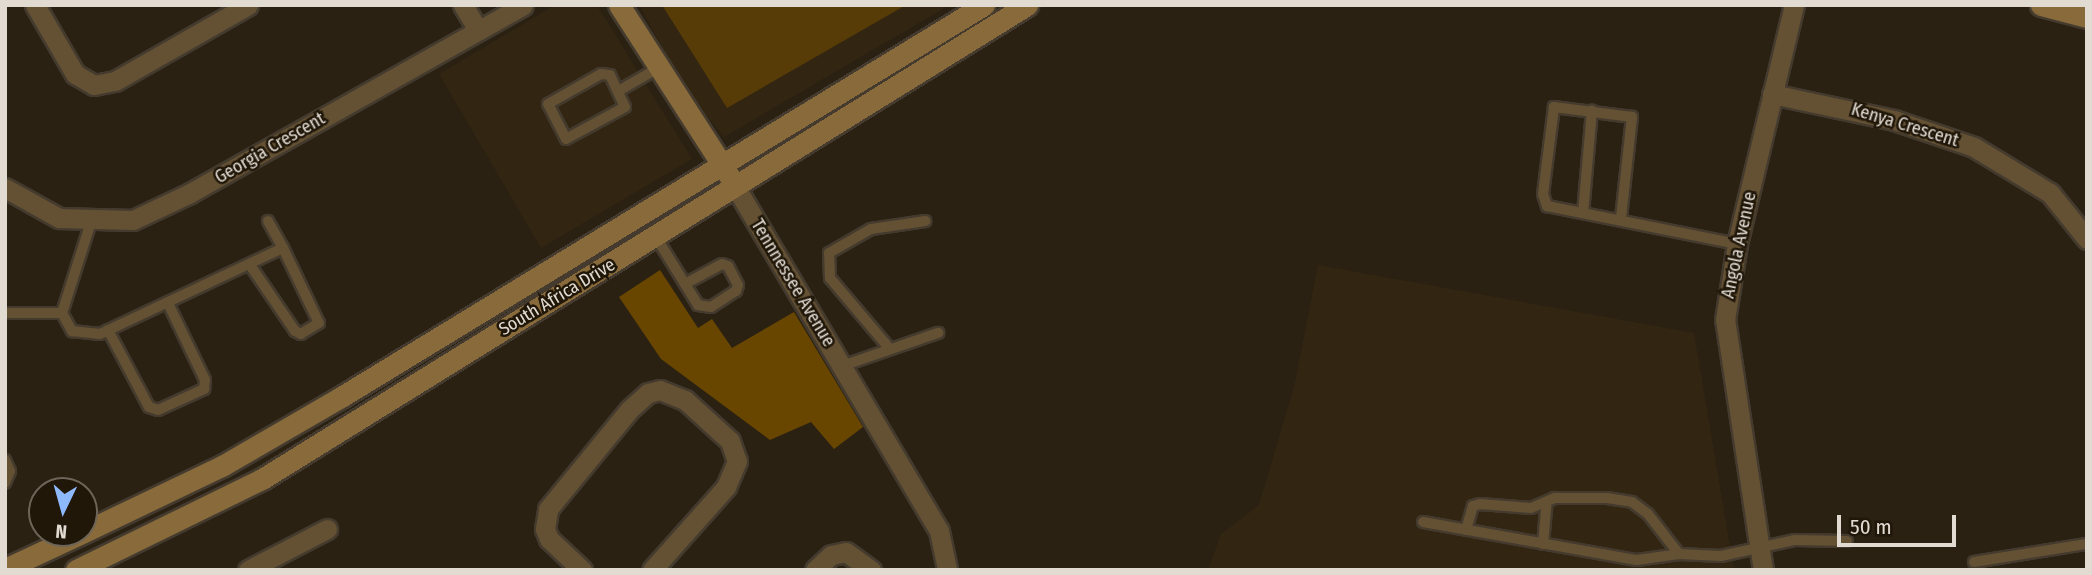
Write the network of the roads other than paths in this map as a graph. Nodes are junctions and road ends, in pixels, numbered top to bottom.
1 (35, 5) edge
2 (248, 5) edge
3 (463, 5) edge
4 (523, 5) edge
5 (619, 5) edge
6 (984, 5) edge
7 (1027, 5) edge
8 (1794, 5) edge
9 (2041, 5) edge
10 (2087, 17) edge
11 (478, 30) junction
12 (660, 67) junction
13 (620, 90) junction
14 (1772, 94) junction
15 (1592, 110) junction
16 (722, 165) junction
17 (735, 186) junction
18 (5, 188) edge
19 (1583, 213) junction
20 (1621, 218) junction
21 (268, 221) dead end
22 (925, 221) dead end
23 (90, 222) junction
24 (656, 237) junction
25 (2087, 239) edge
26 (1737, 244) junction
27 (284, 248) junction
28 (250, 265) junction
29 (685, 284) junction
30 (168, 303) junction
31 (5, 313) edge
32 (62, 313) junction
33 (108, 330) junction
34 (938, 333) dead end
35 (890, 349) junction
36 (842, 366) junction
37 (5, 460) edge
38 (5, 483) edge
39 (1546, 506) junction
40 (1423, 522) dead end
41 (98, 526) edge
42 (327, 529) dead end
43 (1466, 530) junction
44 (1847, 541) dead end
45 (1543, 544) junction
46 (2087, 544) edge
47 (53, 547) edge
48 (1759, 548) junction
49 (1679, 554) junction
50 (1974, 562) dead end
51 (5, 569) edge
52 (76, 570) edge
53 (248, 570) edge
54 (582, 570) edge
55 (652, 570) edge
56 (815, 570) edge
57 (871, 570) edge
58 (947, 570) edge
59 (1763, 570) edge

1 - 2 street
3 - 11 street
4 - 11 street, Georgia Crescent
5 - 12 street, Tennnessee Avenue
6 - 16 street, South Africa Drive
7 - 17 street, South Africa Drive
8 - 14 street, Angola Avenue
9 - 10 street
11 - 23 street, Georgia Crescent
12 - 13 lane
12 - 16 street, Tennnessee Avenue
13 - 13 lane
14 - 25 street, Kenya Crescent
14 - 26 street, Angola Avenue
15 - 19 lane
15 - 19 lane
15 - 20 lane
16 - 17 street, Tennnessee Avenue
16 - 41 street, South Africa Drive
17 - 24 street, South Africa Drive
17 - 36 street, Tennnessee Avenue
18 - 23 street, Georgia Crescent
19 - 20 lane
20 - 26 lane
21 - 27 lane
22 - 35 lane
23 - 32 lane
24 - 29 lane
24 - 52 street, South Africa Drive
26 - 48 street, Angola Avenue
27 - 28 lane
27 - 28 lane
28 - 30 lane
29 - 29 lane
30 - 33 lane
30 - 33 lane
31 - 32 lane
32 - 33 lane
34 - 35 lane
35 - 36 lane
36 - 58 street, Tennnessee Avenue
37 - 38 lane
39 - 43 lane
39 - 45 lane
39 - 49 lane
40 - 43 lane
42 - 53 street
43 - 45 lane
44 - 48 lane
45 - 49 lane
46 - 50 lane
47 - 51 street, South Africa Drive
48 - 49 lane
48 - 59 street, Angola Avenue
54 - 55 street
56 - 57 street

